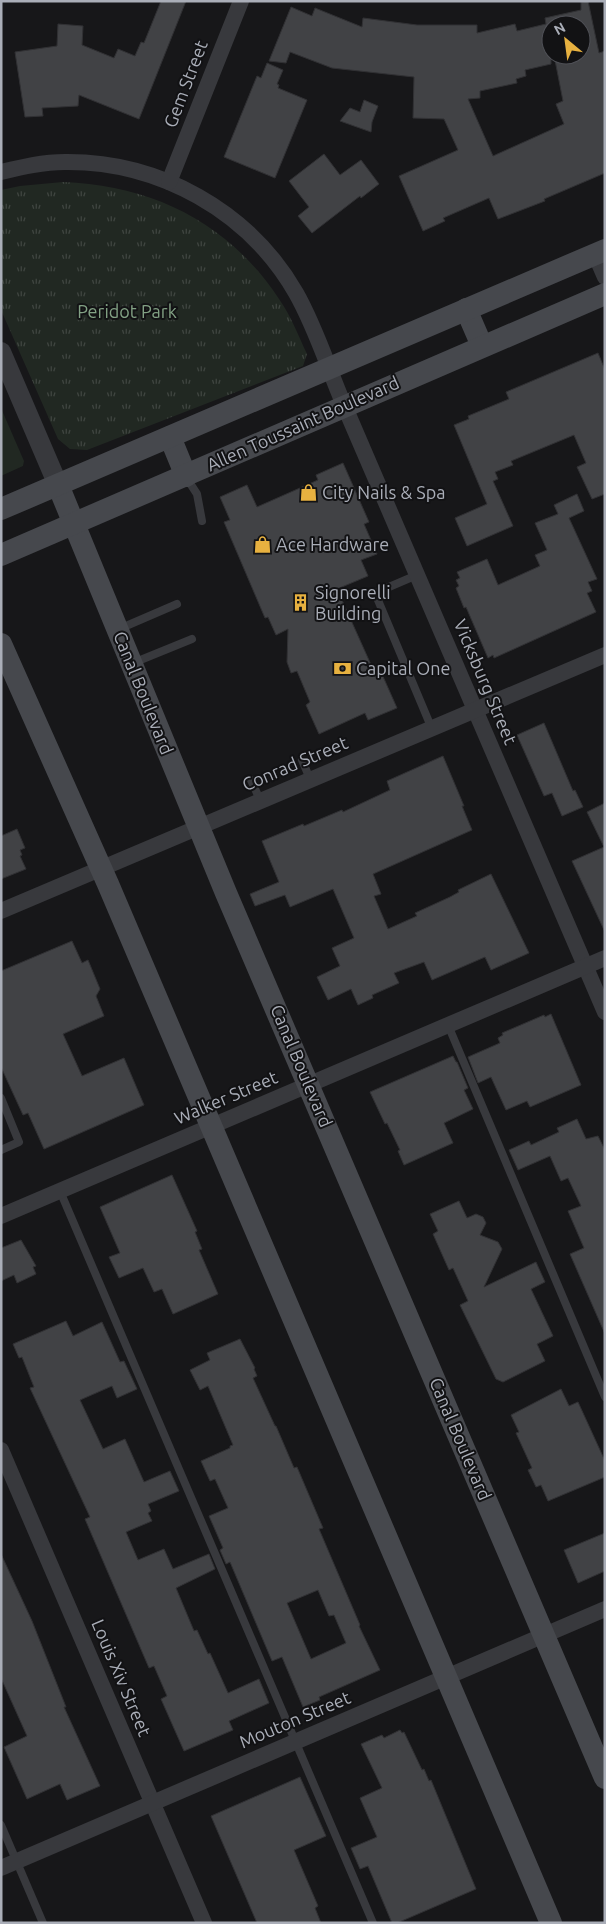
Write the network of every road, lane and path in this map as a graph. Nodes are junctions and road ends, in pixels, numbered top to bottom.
1 (241, 1) edge
2 (1, 172) edge
3 (170, 182) junction
4 (600, 252) edge
5 (605, 277) edge
6 (605, 294) edge
7 (466, 309) junction
8 (482, 346) junction
9 (1, 352) edge
10 (328, 368) junction
11 (344, 405) junction
12 (170, 437) junction
13 (186, 476) junction
14 (58, 485) junction
15 (1, 509) edge
16 (202, 522) dead end
17 (74, 524) junction
18 (1, 555) edge
19 (417, 575) junction
20 (177, 604) dead end
21 (118, 630) junction
22 (192, 639) dead end
23 (1, 644) edge
24 (605, 655) edge
25 (131, 664) junction
26 (475, 711) junction
27 (432, 729) junction
28 (302, 760) dead end
29 (310, 779) junction
30 (251, 780) dead end
31 (260, 800) junction
32 (198, 826) junction
33 (101, 868) junction
34 (1, 911) edge
35 (605, 958) edge
36 (585, 966) junction
37 (605, 1012) edge
38 (448, 1025) junction
39 (308, 1084) junction
40 (1, 1098) edge
41 (211, 1127) junction
42 (1, 1150) edge
43 (60, 1191) junction
44 (1, 1216) edge
45 (605, 1396) edge
46 (1, 1450) edge
47 (605, 1609) edge
48 (544, 1635) junction
49 (446, 1677) junction
50 (296, 1741) junction
51 (605, 1778) edge
52 (153, 1803) junction
53 (1, 1825) edge
54 (16, 1861) junction
55 (1, 1868) edge
56 (43, 1923) edge
57 (204, 1923) edge
58 (373, 1923) edge
59 (551, 1923) edge

1 - 3 street, Gem Street
2 - 3 street, Vicksburg Street
3 - 10 street, Vicksburg Street
4 - 5 street
4 - 7 main road
6 - 8 main road, Allen Toussaint Boulevard
7 - 8 main road
7 - 10 main road
8 - 11 main road, Allen Toussaint Boulevard
9 - 14 street, Canal Boulevard
10 - 11 street, Vicksburg Street
10 - 12 main road
11 - 13 main road, Allen Toussaint Boulevard
11 - 19 street, Vicksburg Street
12 - 13 main road
12 - 14 main road
13 - 16 lane
13 - 17 main road, Allen Toussaint Boulevard
14 - 15 main road
14 - 17 main road, Canal Boulevard
17 - 18 main road, Allen Toussaint Boulevard
17 - 21 main road, Canal Boulevard
19 - 26 street, Vicksburg Street
19 - 27 lane
20 - 21 lane
21 - 25 main road, Canal Boulevard
22 - 25 lane
23 - 33 main road
24 - 26 street, Conrad Street
25 - 32 main road, Canal Boulevard
26 - 27 street, Conrad Street
26 - 36 street, Vicksburg Street
27 - 29 street, Conrad Street
28 - 29 lane
29 - 31 street, Conrad Street
30 - 31 lane
31 - 32 street, Conrad Street
32 - 33 street, Conrad Street
32 - 39 main road, Canal Boulevard
33 - 34 street, Conrad Street
33 - 41 main road
35 - 36 street, Walker Street
36 - 37 street, Vicksburg Street
36 - 38 street, Walker Street
38 - 39 street, Walker Street
38 - 45 lane
39 - 41 street, Walker Street
39 - 48 main road, Canal Boulevard
40 - 42 lane
41 - 43 street, Walker Street
41 - 49 main road
43 - 44 street, Walker Street
43 - 50 lane
46 - 52 street, Louis Xiv Street
47 - 48 street, Mouton Street
48 - 49 street, Mouton Street
48 - 51 main road, Canal Boulevard
49 - 50 street, Mouton Street
49 - 59 main road
50 - 52 street, Mouton Street
50 - 58 lane
52 - 54 street, Mouton Street
52 - 57 street, Louis Xiv Street
53 - 54 lane
54 - 55 street, Mouton Street
54 - 56 lane

